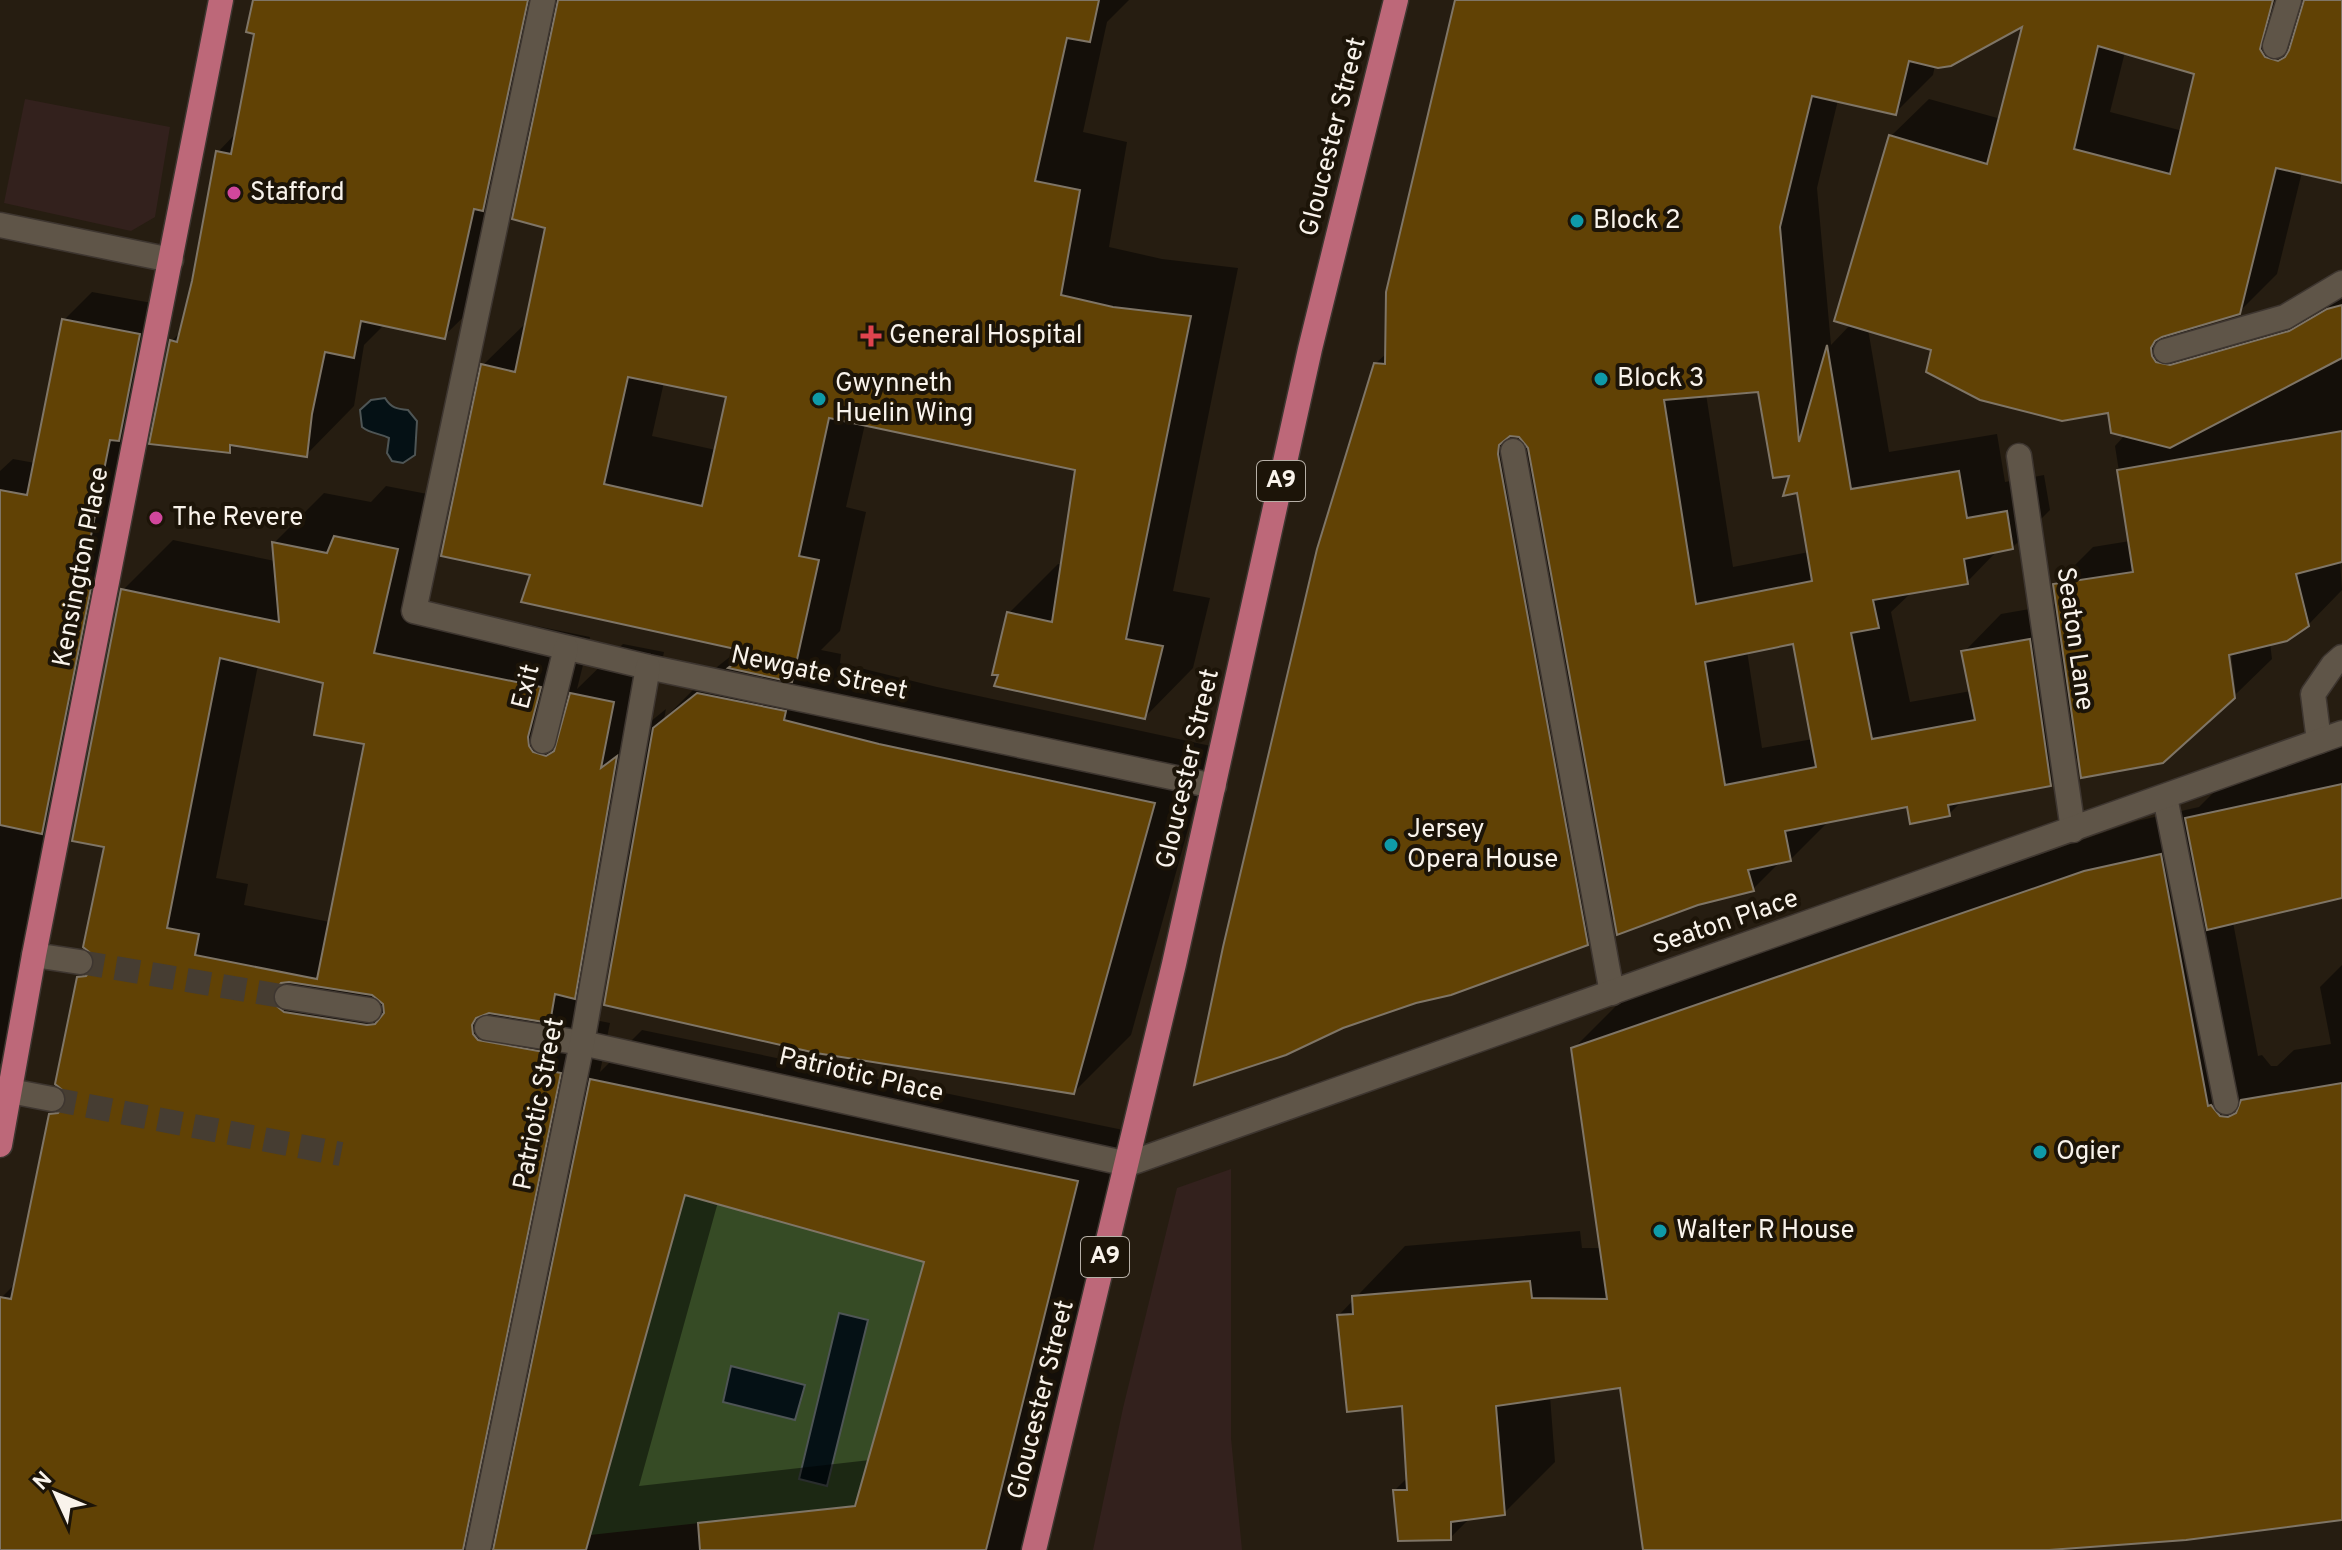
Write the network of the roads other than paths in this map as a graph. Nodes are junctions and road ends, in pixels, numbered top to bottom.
1 (221, 0) edge
2 (543, 0) edge
3 (1396, 0) edge
4 (2289, 0) edge
5 (2275, 46) dead end
6 (0, 225) edge
7 (171, 260) junction
8 (2342, 283) edge
9 (2166, 351) dead end
10 (1513, 451) dead end
11 (2019, 456) dead end
12 (566, 648) junction
13 (2342, 657) edge
14 (648, 667) junction
15 (2331, 737) edge
16 (543, 741) dead end
17 (1214, 786) junction
18 (2165, 797) junction
19 (2073, 830) junction
20 (34, 955) junction
21 (80, 962) tunnel mouth
22 (1612, 993) junction
23 (287, 997) tunnel mouth
24 (369, 1010) dead end
25 (487, 1028) dead end
26 (582, 1043) junction
27 (10, 1091) junction
28 (52, 1099) tunnel mouth
29 (2226, 1102) dead end
30 (0, 1145) edge
31 (1128, 1164) junction
32 (478, 1550) edge
33 (1034, 1550) edge

1 - 7 main road, Kensington Place
2 - 12 street, Newgate Street
3 - 17 main road, Gloucester Street / A9
4 - 5 street
6 - 7 street
7 - 20 main road, Kensington Place
8 - 9 street
10 - 22 street
11 - 19 street, Seaton Lane
12 - 14 street, Newgate Street
12 - 16 street, Exit
13 - 15 street
14 - 17 street, Newgate Street
14 - 26 street, Patriotic Street
15 - 18 street, Seaton Place
17 - 31 main road, Gloucester Street / A9
18 - 19 street, Seaton Place
18 - 29 street
19 - 22 street, Seaton Place
20 - 21 street
20 - 27 main road, Kensington Place
22 - 31 street, Seaton Place
23 - 24 street
25 - 26 street, Patriotic Place
26 - 31 street, Patriotic Place
26 - 32 street, Patriotic Street
27 - 28 street
27 - 30 main road, Kensington Place
31 - 33 main road, Gloucester Street / A9

